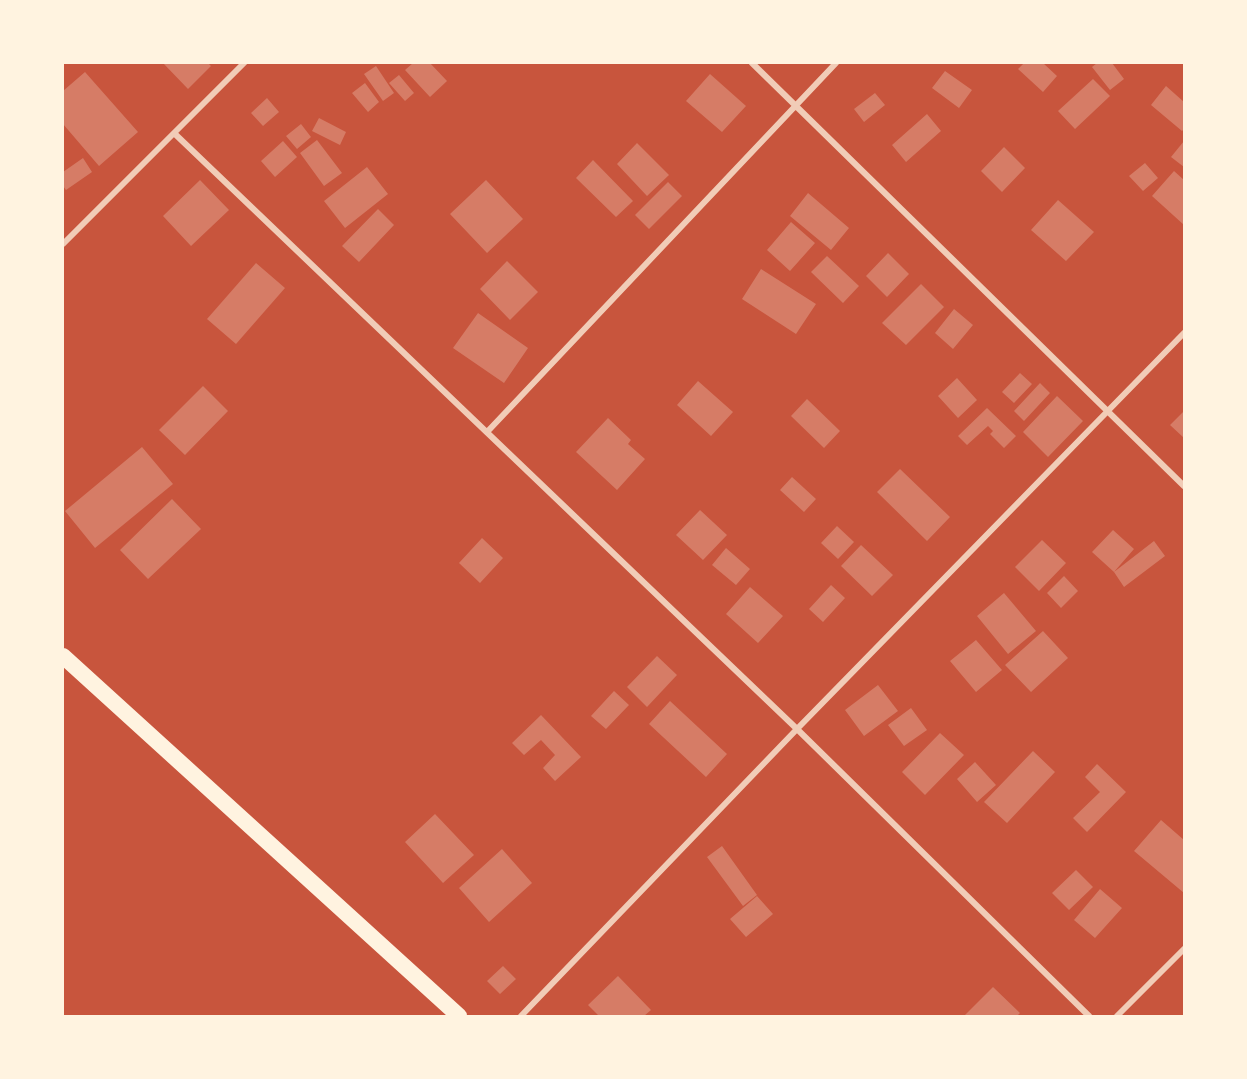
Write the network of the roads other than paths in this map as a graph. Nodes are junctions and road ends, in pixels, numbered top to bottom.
1 (244, 63) edge
2 (752, 63) edge
3 (836, 63) edge
4 (795, 106) junction
5 (175, 134) junction
6 (63, 244) edge
7 (1184, 333) edge
8 (1107, 412) junction
9 (488, 432) junction
10 (1184, 486) edge
11 (63, 656) edge
12 (797, 729) junction
13 (1184, 949) edge
14 (459, 1016) edge
15 (521, 1016) edge
16 (1089, 1016) edge
17 (1117, 1016) edge

1 - 5 street
2 - 4 street
3 - 4 street
4 - 8 street
4 - 9 street
5 - 6 street
5 - 9 street
7 - 8 street
8 - 10 street
8 - 12 street
9 - 12 street
11 - 14 highway
12 - 15 street
12 - 16 street
13 - 17 street

